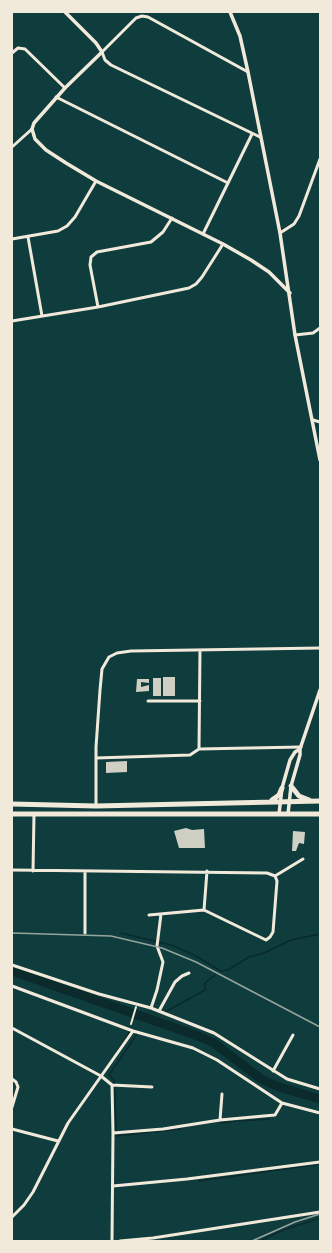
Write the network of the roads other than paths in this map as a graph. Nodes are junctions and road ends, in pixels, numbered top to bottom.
1 (65, 12) edge
2 (230, 12) edge
3 (102, 52) junction
4 (12, 53) edge
5 (248, 72) junction
6 (64, 88) junction
7 (56, 97) junction
8 (32, 129) junction
9 (252, 134) junction
10 (260, 137) junction
11 (12, 148) edge
12 (320, 159) edge
13 (96, 181) junction
14 (228, 183) junction
15 (172, 218) junction
16 (280, 233) junction
17 (204, 234) junction
18 (28, 237) junction
19 (12, 240) edge
20 (223, 244) junction
21 (290, 293) junction
22 (98, 307) junction
23 (42, 316) junction
24 (12, 321) edge
25 (320, 328) edge
26 (295, 335) junction
27 (313, 420) junction
28 (320, 422) edge
29 (320, 460) edge
30 (320, 648) edge
31 (200, 650) junction
32 (320, 690) edge
33 (148, 701) dead end
34 (200, 701) junction
35 (301, 748) junction
36 (199, 749) junction
37 (96, 758) junction
38 (291, 786) junction
39 (282, 788) junction
40 (270, 801) junction
41 (281, 801) junction
42 (289, 801) junction
43 (312, 801) junction
44 (320, 801) edge
45 (12, 804) edge
46 (96, 806) junction
47 (12, 814) edge
48 (34, 814) junction
49 (279, 814) junction
50 (288, 814) junction
51 (320, 814) edge
52 (303, 859) dead end
53 (12, 870) edge
54 (33, 871) junction
55 (85, 871) junction
56 (207, 871) junction
57 (273, 875) junction
58 (204, 910) junction
59 (162, 914) junction
60 (149, 915) dead end
61 (85, 933) dead end
62 (12, 965) edge
63 (189, 973) dead end
64 (12, 986) edge
65 (136, 1007) dead end
66 (151, 1008) junction
67 (159, 1011) junction
68 (131, 1024) dead end
69 (12, 1028) edge
70 (133, 1031) junction
71 (293, 1035) dead end
72 (273, 1071) junction
73 (101, 1076) junction
74 (12, 1079) edge
75 (112, 1085) junction
76 (152, 1088) dead end
77 (320, 1089) edge
78 (222, 1094) dead end
79 (282, 1104) junction
80 (12, 1107) edge
81 (320, 1113) edge
82 (220, 1120) junction
83 (12, 1129) edge
84 (113, 1133) junction
85 (58, 1141) junction
86 (320, 1162) edge
87 (113, 1186) junction
88 (320, 1212) edge
89 (12, 1217) edge
90 (112, 1241) edge
91 (120, 1241) edge

1 - 3 street
2 - 5 street
3 - 5 street
3 - 6 street
3 - 9 street
4 - 6 street
5 - 10 street
6 - 7 street
7 - 8 street
7 - 14 street
8 - 11 street
8 - 13 street
9 - 10 street
9 - 14 street
10 - 16 street
12 - 16 street
13 - 15 street
13 - 18 street
14 - 17 street
15 - 17 street
15 - 22 street
16 - 21 street
17 - 20 street
18 - 19 street
18 - 23 street
20 - 21 street
20 - 22 street
21 - 26 street
22 - 23 street
23 - 24 street
25 - 26 street
26 - 27 street
27 - 28 street
27 - 29 street
30 - 31 street
31 - 34 street
31 - 37 street
32 - 35 street
33 - 34 street
34 - 36 street
35 - 36 street
35 - 38 street
35 - 39 street
36 - 37 street
37 - 46 street
38 - 42 street
38 - 43 highway
39 - 40 highway
39 - 41 street
40 - 41 highway
40 - 46 highway
41 - 42 highway
41 - 49 street
42 - 43 highway
42 - 50 street
43 - 44 highway
45 - 46 highway
47 - 48 highway
48 - 49 highway
48 - 54 street
49 - 50 highway
50 - 51 highway
52 - 57 street
53 - 54 street
54 - 55 street
55 - 56 street
55 - 61 street
56 - 57 street
56 - 58 street
57 - 58 street
58 - 59 street
59 - 60 street
59 - 66 street
62 - 66 street
63 - 67 street
64 - 70 street
65 - 68 street
66 - 67 street
67 - 72 street
69 - 73 street
70 - 73 street
70 - 79 street
71 - 72 street
72 - 77 street
73 - 75 street
73 - 85 street
74 - 80 street
75 - 76 street
75 - 84 street
78 - 82 street
79 - 81 street
79 - 82 street
82 - 84 street
83 - 85 street
84 - 87 street
85 - 89 street
86 - 87 street
87 - 90 street
88 - 91 street

